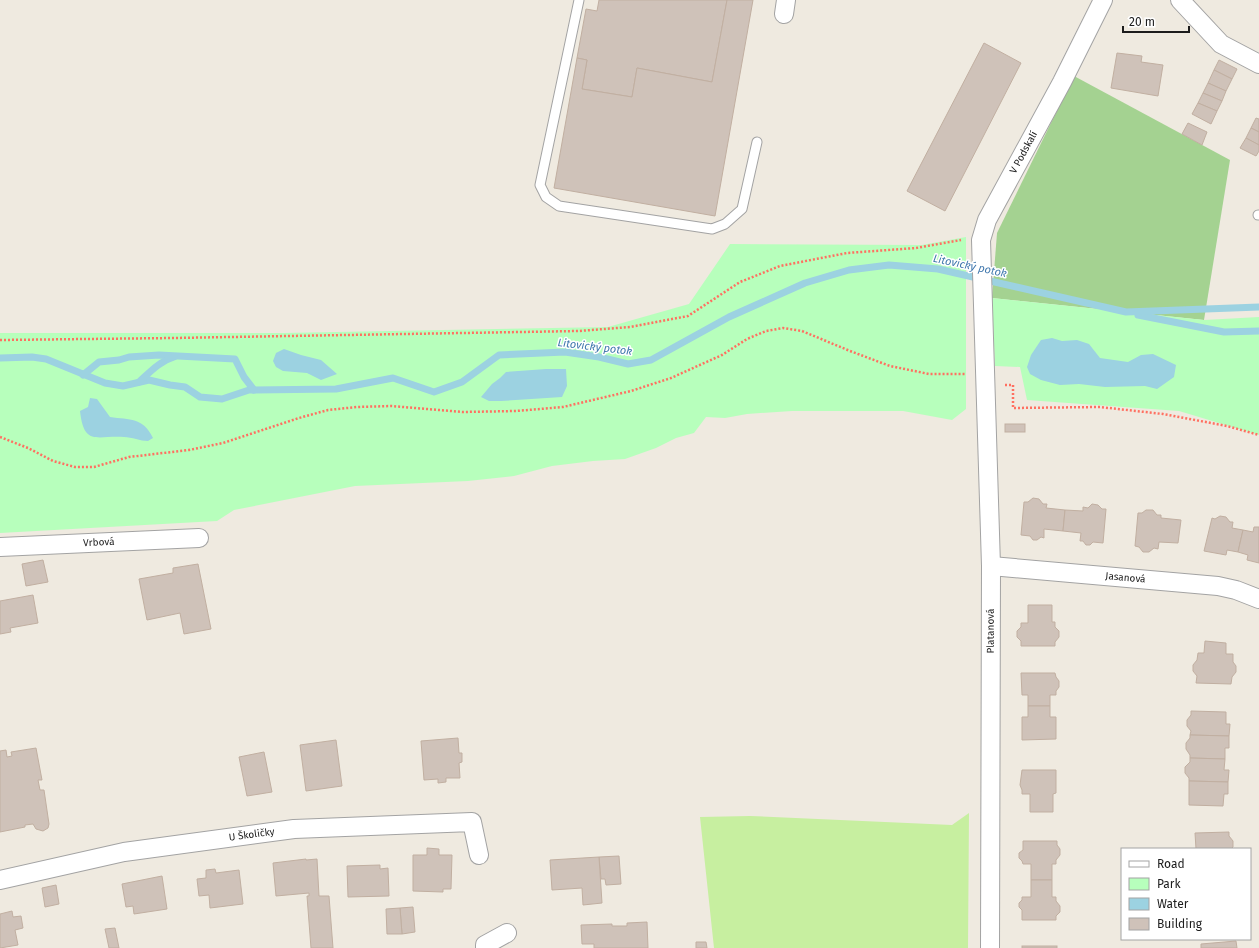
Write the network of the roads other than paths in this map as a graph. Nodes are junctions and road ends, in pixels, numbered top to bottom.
1 (579, 0) edge
2 (1103, 0) edge
3 (1180, 0) edge
4 (1259, 64) edge
5 (757, 142) dead end
6 (982, 314) joint
7 (199, 538) dead end
8 (0, 547) edge
9 (991, 566) junction
10 (1259, 599) edge
11 (479, 855) dead end
12 (0, 880) edge
13 (507, 933) dead end
14 (485, 948) edge
15 (990, 948) edge

1 - 5 lane
2 - 6 street, V Podskalí
3 - 4 street
6 - 9 street, Platanová
7 - 8 street, Vrbová
9 - 10 street, Jasanová
9 - 15 street, Platanová
11 - 12 street, U Školičky
13 - 14 street

